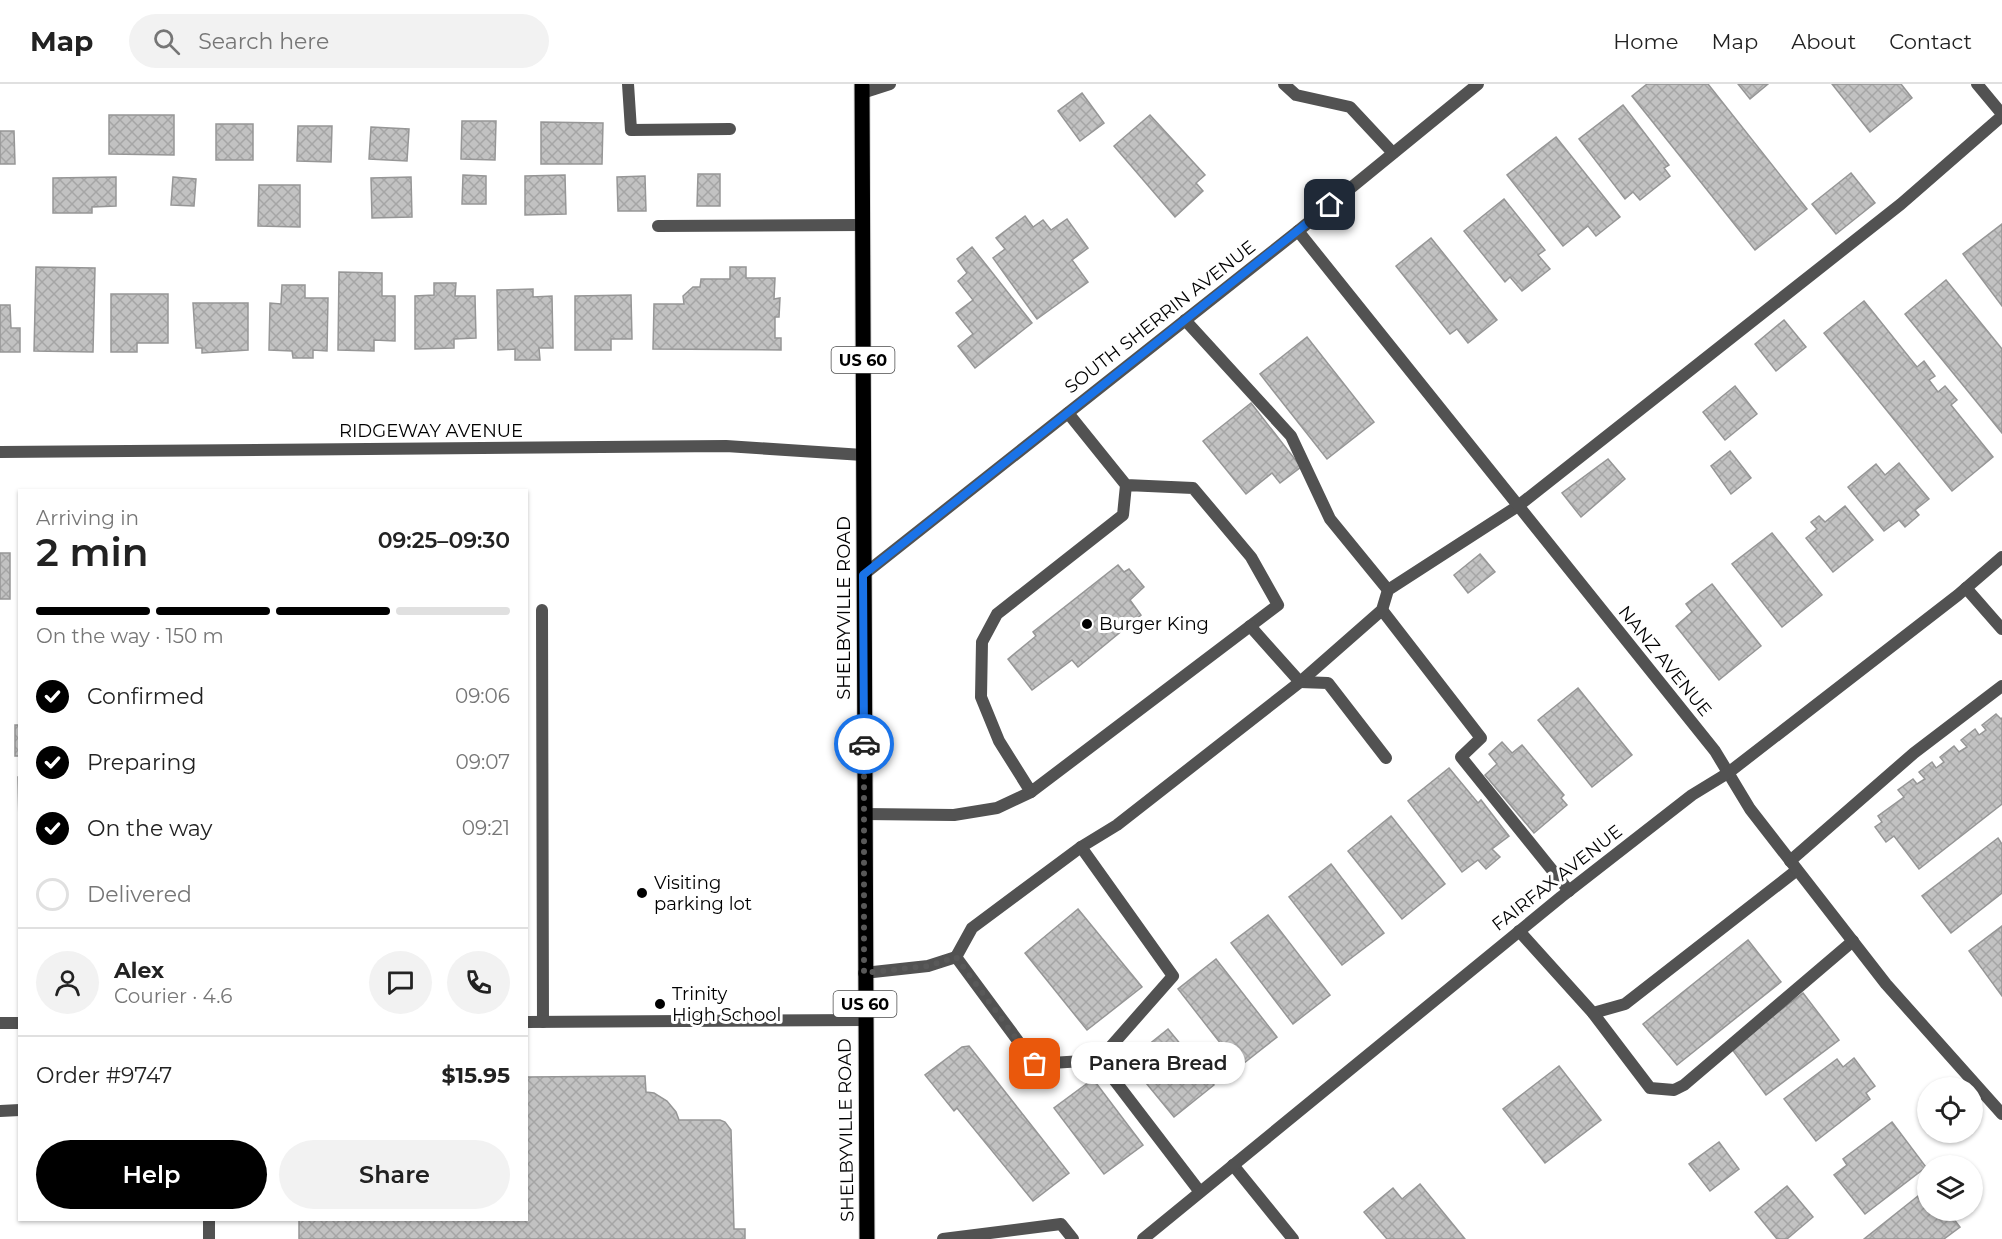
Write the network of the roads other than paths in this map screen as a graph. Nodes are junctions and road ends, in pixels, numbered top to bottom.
1 (628, 84) edge
2 (890, 84) edge
3 (1284, 84) edge
4 (1478, 84) edge
5 (1977, 84) edge
6 (862, 88) edge
7 (2002, 115) edge
8 (730, 129) dead end
9 (1393, 153) junction
10 (862, 225) junction
11 (658, 226) dead end
12 (1298, 231) junction
13 (1185, 320) junction
14 (1068, 413) junction
15 (0, 452) edge
16 (863, 455) junction
17 (1126, 485) junction
18 (1518, 506) junction
19 (2002, 557) edge
20 (863, 575) junction
21 (1966, 588) junction
22 (1388, 590) junction
23 (542, 610) dead end
24 (1382, 610) junction
25 (1250, 626) junction
26 (2002, 629) edge
27 (1300, 682) junction
28 (2002, 686) edge
29 (1386, 758) dead end
30 (1728, 773) junction
31 (1031, 792) junction
32 (864, 814) junction
33 (1081, 847) junction
34 (1793, 865) junction
35 (1569, 891) junction
36 (1519, 931) junction
37 (1853, 941) junction
38 (956, 957) junction
39 (864, 973) junction
40 (1593, 1013) junction
41 (865, 1020) junction
42 (528, 1022) edge
43 (543, 1022) junction
44 (0, 1023) edge
45 (18, 1023) edge
46 (1099, 1060) junction
47 (0, 1110) edge
48 (18, 1110) edge
49 (2002, 1114) edge
50 (1233, 1165) junction
51 (1200, 1192) junction
52 (209, 1221) edge
53 (209, 1239) edge
54 (867, 1239) edge
55 (943, 1239) edge
56 (1073, 1239) edge
57 (1143, 1239) edge
58 (1293, 1239) edge

1 - 8 street
2 - 6 street
3 - 9 street
4 - 9 street, SOUTH SHERRIN AVENUE
5 - 7 street
6 - 10 main road, SHELBYVILLE ROAD / US 60
7 - 18 street
9 - 12 street, SOUTH SHERRIN AVENUE
10 - 11 street
10 - 16 main road, SHELBYVILLE ROAD / US 60
12 - 13 street, SOUTH SHERRIN AVENUE
12 - 18 street, NANZ AVENUE
13 - 14 street, SOUTH SHERRIN AVENUE
13 - 22 street
14 - 17 street
14 - 20 street, SOUTH SHERRIN AVENUE
15 - 16 street, RIDGEWAY AVENUE
16 - 20 main road, SHELBYVILLE ROAD / US 60
17 - 25 street
17 - 31 street
18 - 22 street
18 - 30 street, NANZ AVENUE
19 - 21 street, FAIRFAX AVENUE
20 - 32 main road, SHELBYVILLE ROAD / US 60
21 - 26 street
21 - 30 street, FAIRFAX AVENUE
22 - 24 street
23 - 43 street
24 - 27 street
24 - 35 street
25 - 27 street
25 - 31 street
27 - 29 street
27 - 33 street
28 - 34 street
30 - 34 street, NANZ AVENUE
30 - 35 street, FAIRFAX AVENUE
31 - 32 street
32 - 39 main road, SHELBYVILLE ROAD / US 60
33 - 38 street
33 - 46 street
34 - 37 street, NANZ AVENUE
34 - 40 street
35 - 36 street, FAIRFAX AVENUE
36 - 40 street
36 - 50 street, FAIRFAX AVENUE
37 - 40 street
37 - 49 street, NANZ AVENUE
38 - 39 street
38 - 46 street
39 - 41 main road, SHELBYVILLE ROAD / US 60
41 - 43 street
41 - 54 main road, SHELBYVILLE ROAD / US 60
42 - 43 street
44 - 45 street
46 - 51 street
47 - 48 street
50 - 51 street, FAIRFAX AVENUE
50 - 58 street
51 - 57 street, FAIRFAX AVENUE
52 - 53 street
55 - 56 street

